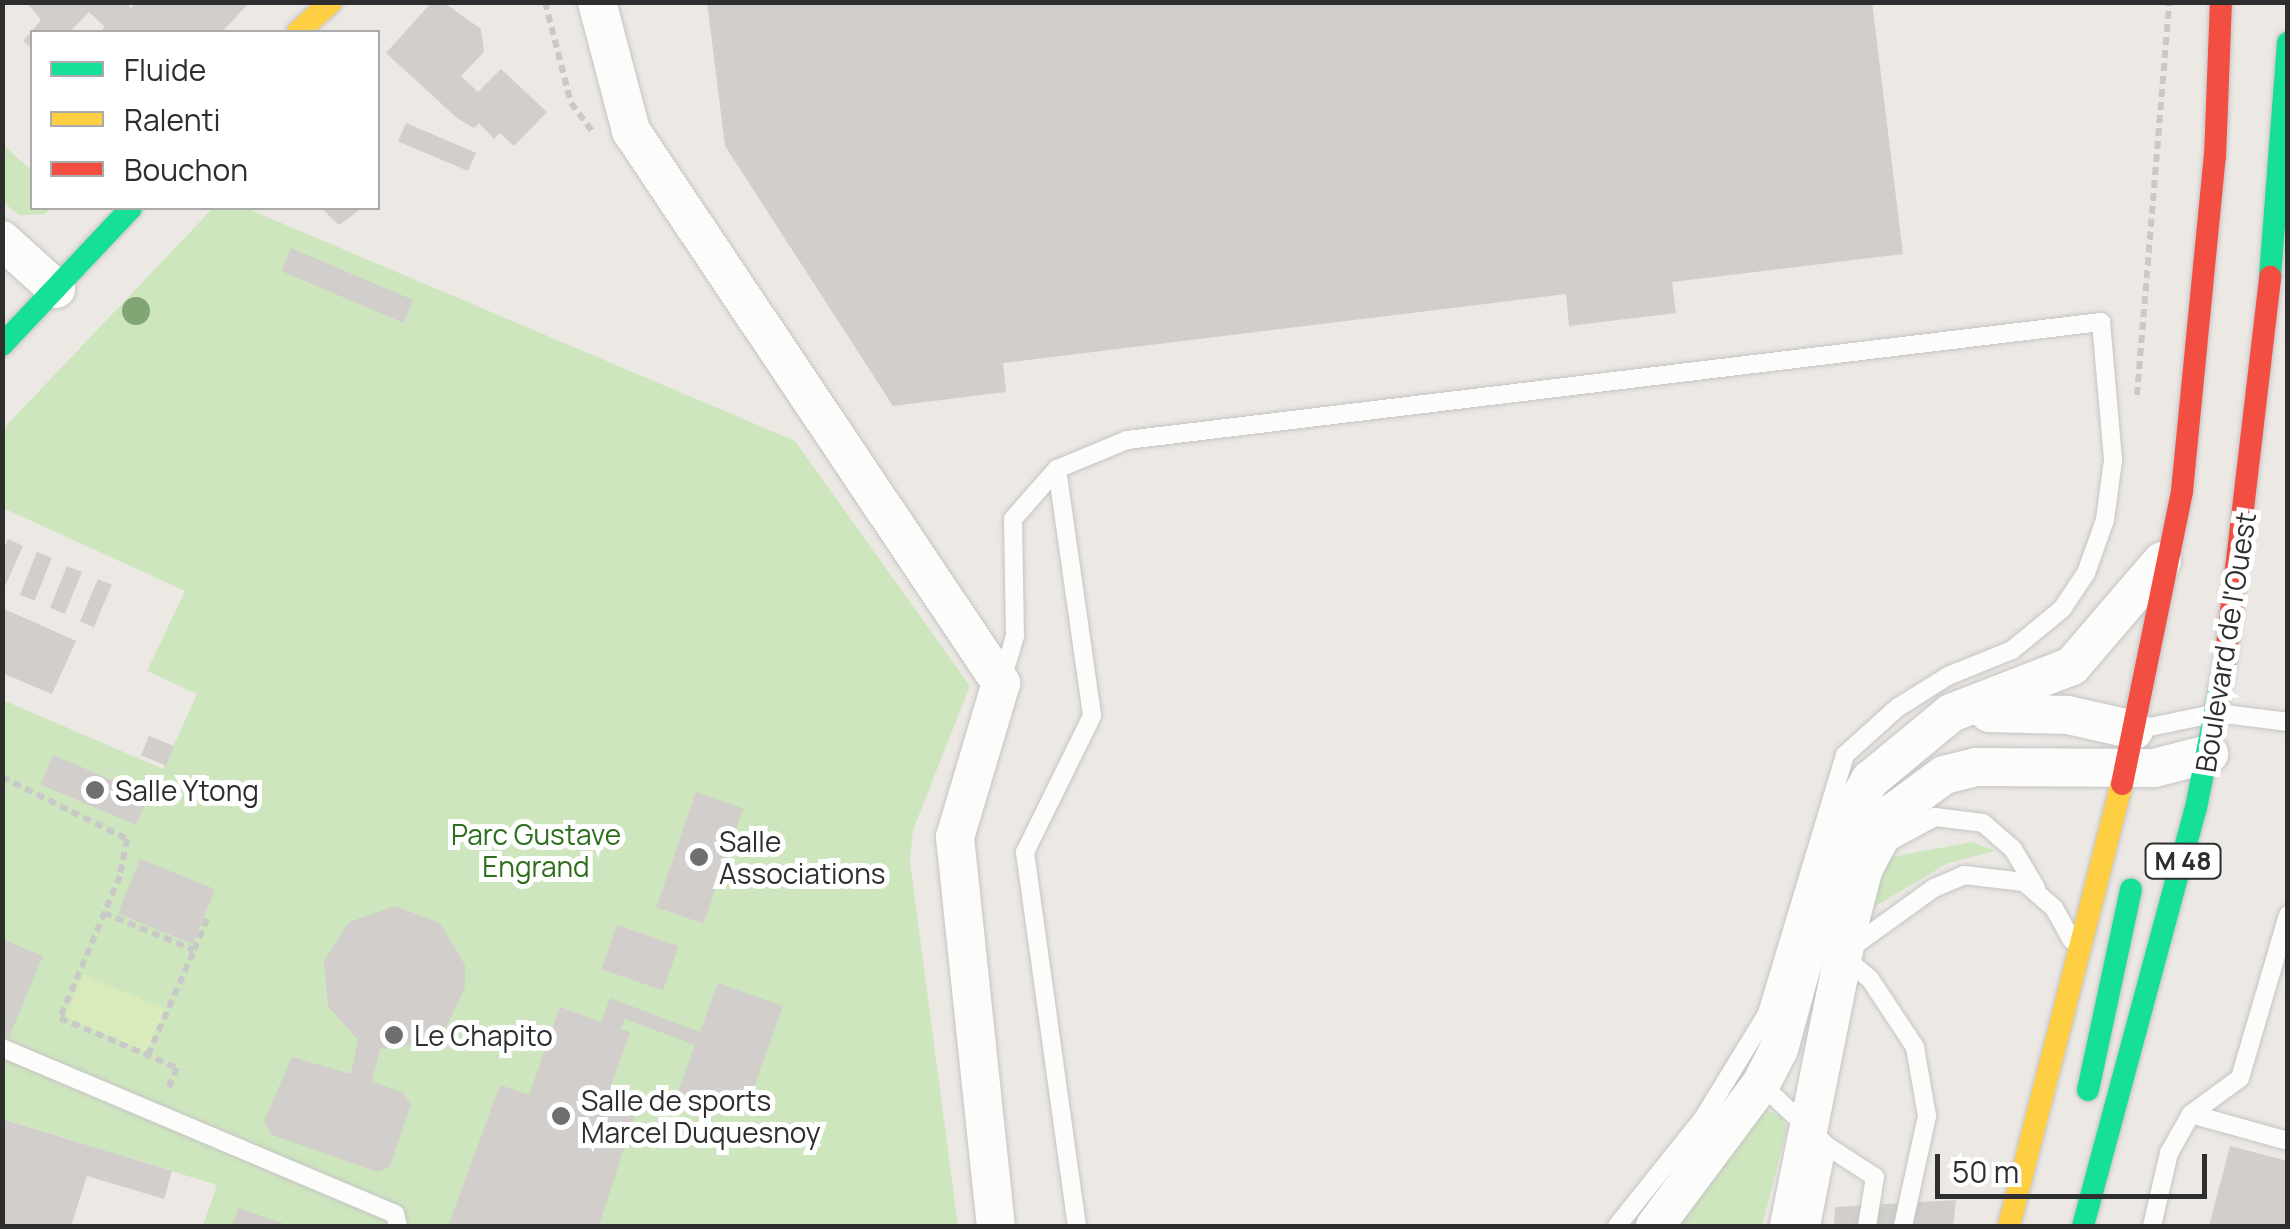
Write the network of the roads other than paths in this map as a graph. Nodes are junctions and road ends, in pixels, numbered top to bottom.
1 (331, 2) edge
2 (597, 2) edge
3 (2221, 2) edge
4 (300, 30) edge
5 (2288, 43) edge
6 (97, 210) edge
7 (129, 210) edge
8 (2, 240) edge
9 (46, 280) junction
10 (2242, 291) dead end
11 (2, 308) edge
12 (2, 345) edge
13 (1058, 469) junction
14 (2249, 488) junction
15 (2172, 548) junction
16 (1001, 683) junction
17 (2217, 713) junction
18 (2288, 722) edge
19 (2134, 730) junction
20 (1915, 736) junction
21 (2209, 754) junction
22 (2144, 776) junction
23 (1872, 851) junction
24 (2135, 871) dead end
25 (2040, 894) junction
26 (2288, 915) edge
27 (2077, 949) junction
28 (1841, 955) junction
29 (2, 1048) edge
30 (1761, 1084) junction
31 (2191, 1114) junction
32 (1818, 1139) junction
33 (2288, 1141) edge
34 (398, 1226) edge
35 (996, 1226) edge
36 (1077, 1226) edge
37 (1617, 1226) edge
38 (1655, 1226) edge
39 (1790, 1226) edge
40 (1811, 1226) edge
41 (1867, 1226) edge
42 (1903, 1226) edge
43 (2009, 1226) edge
44 (2071, 1226) edge
45 (2083, 1226) edge
46 (2152, 1226) edge

1 - 4 main road
2 - 16 street
3 - 15 main road
5 - 14 main road, Boulevard de l'Ouest / M 48
6 - 9 main road
7 - 9 main road
8 - 9 street
9 - 11 main road
9 - 12 main road
10 - 14 main road, M 48
13 - 16 lane
13 - 36 lane
13 - 37 lane
14 - 17 main road, Boulevard de l'Ouest / M 48
15 - 19 main road
15 - 20 street
16 - 35 street
17 - 18 lane
17 - 19 lane
17 - 21 main road, Boulevard de l'Ouest / M 48
19 - 20 street
19 - 22 main road
20 - 30 street
21 - 22 street
21 - 45 main road, Boulevard de l'Ouest / M 48
22 - 23 street
22 - 27 main road, M 48
23 - 25 lane
23 - 28 street
24 - 44 main road
25 - 27 lane
25 - 28 lane
26 - 31 lane
27 - 43 main road, M 48
28 - 32 street
28 - 42 lane
29 - 34 lane
30 - 32 lane
30 - 38 street
31 - 33 lane
31 - 46 lane
32 - 39 street
32 - 40 lane
32 - 41 lane

